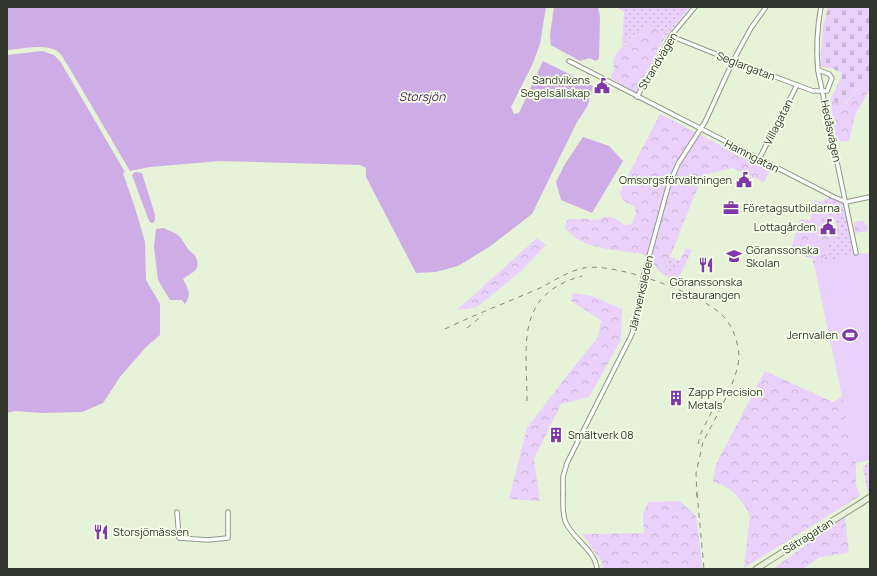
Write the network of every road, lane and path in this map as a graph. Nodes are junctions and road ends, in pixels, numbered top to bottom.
1 (695, 7) edge
2 (766, 7) edge
3 (821, 7) edge
4 (671, 36) junction
5 (733, 61) junction
6 (569, 62) dead end
7 (818, 70) junction
8 (797, 85) junction
9 (822, 92) junction
10 (637, 97) junction
11 (701, 130) junction
12 (760, 159) junction
13 (870, 197) edge
14 (846, 202) junction
15 (856, 253) dead end
16 (870, 497) edge
17 (177, 512) dead end
18 (228, 512) dead end
19 (597, 569) edge
20 (756, 569) edge

1 - 4 street, Strandvägen
2 - 5 street, Järnverksleden
3 - 7 street, Hedåsvägen
4 - 5 street, Seglargatan
4 - 10 street, Strandvägen
5 - 8 street, Seglargatan
5 - 11 street, Järnverksleden
6 - 10 street, Hamngatan
7 - 9 street, Hedåsvägen
7 - 9 street
8 - 9 street, Seglargatan
8 - 12 street, Villagatan
9 - 14 street, Hedåsvägen
10 - 11 street, Hamngatan
11 - 12 street, Hamngatan
11 - 19 street, Järnverksleden
12 - 14 street, Hamngatan
13 - 14 street
14 - 15 street, Hedåsvägen
16 - 20 street, Sätragatan
17 - 18 street

